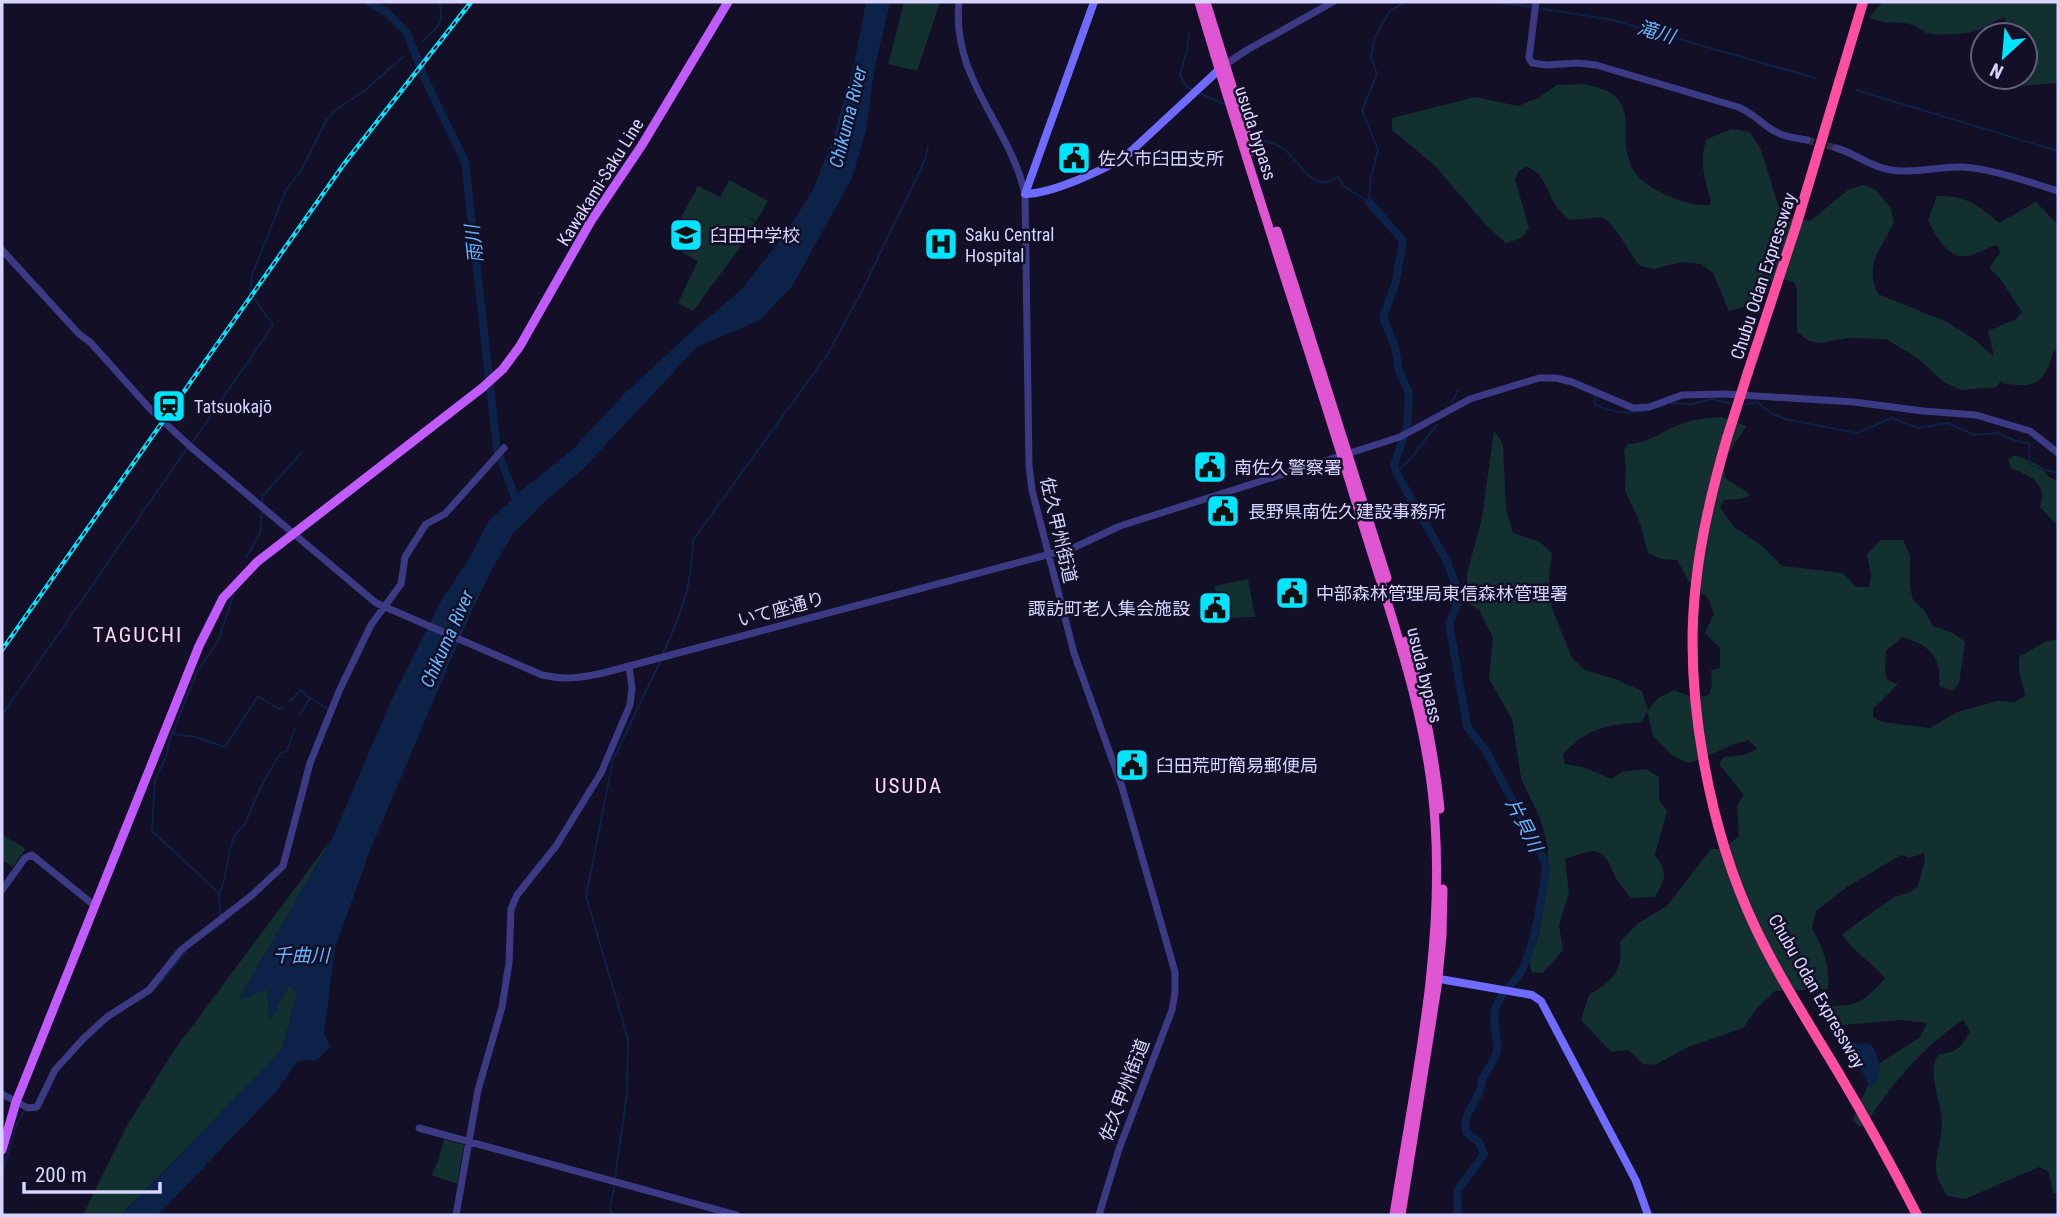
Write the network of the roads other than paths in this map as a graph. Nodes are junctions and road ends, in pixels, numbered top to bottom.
1 (728, 2) edge
2 (959, 2) edge
3 (1094, 2) edge
4 (1199, 2) edge
5 (1206, 2) edge
6 (1334, 2) edge
7 (1536, 2) edge
8 (1863, 2) edge
9 (1223, 67) junction
10 (1807, 140) tunnel mouth
11 (1836, 148) tunnel mouth
12 (2058, 191) edge
13 (1025, 194) junction
14 (2, 250) edge
15 (504, 448) dead end
16 (2058, 453) edge
17 (1345, 454) junction
18 (294, 533) junction
19 (1048, 553) junction
20 (1699, 561) junction
21 (383, 607) junction
22 (629, 666) junction
23 (2, 890) edge
24 (95, 906) junction
25 (1435, 978) junction
26 (2, 1094) edge
27 (16, 1102) junction
28 (419, 1128) dead end
29 (469, 1143) junction
30 (2, 1150) edge
31 (456, 1215) edge
32 (736, 1215) edge
33 (1099, 1215) edge
34 (1394, 1215) edge
35 (1401, 1215) edge
36 (1648, 1215) edge
37 (1917, 1215) edge
38 (1923, 1215) edge

1 - 18 main road, Kawakami-Saku Line
2 - 13 street
3 - 13 main road, 佐久甲州街道
4 - 9 highway, usuda bypass
5 - 9 highway, usuda bypass
6 - 9 street
7 - 10 street
8 - 20 highway, Chubu Odan Expressway, bridge
9 - 13 main road
9 - 17 highway, usuda bypass
11 - 12 street
13 - 19 street, 佐久甲州街道
14 - 18 street
15 - 21 street
16 - 17 street, いて座通り
17 - 19 street, いて座通り
17 - 25 highway, usuda bypass
18 - 21 street
18 - 24 main road, Kawakami-Saku Line
19 - 22 street, いて座通り
19 - 33 street, 佐久甲州街道
20 - 37 highway, Chubu Odan Expressway
20 - 38 highway, Chubu Odan Expressway
21 - 22 street, いて座通り
21 - 27 street
22 - 29 street
23 - 24 street
24 - 27 main road, Kawakami-Saku Line
25 - 34 highway, usuda bypass
25 - 35 highway, usuda bypass
25 - 36 main road
26 - 27 street
27 - 30 main road, Kawakami-Saku Line
28 - 29 street
29 - 31 street
29 - 32 street

